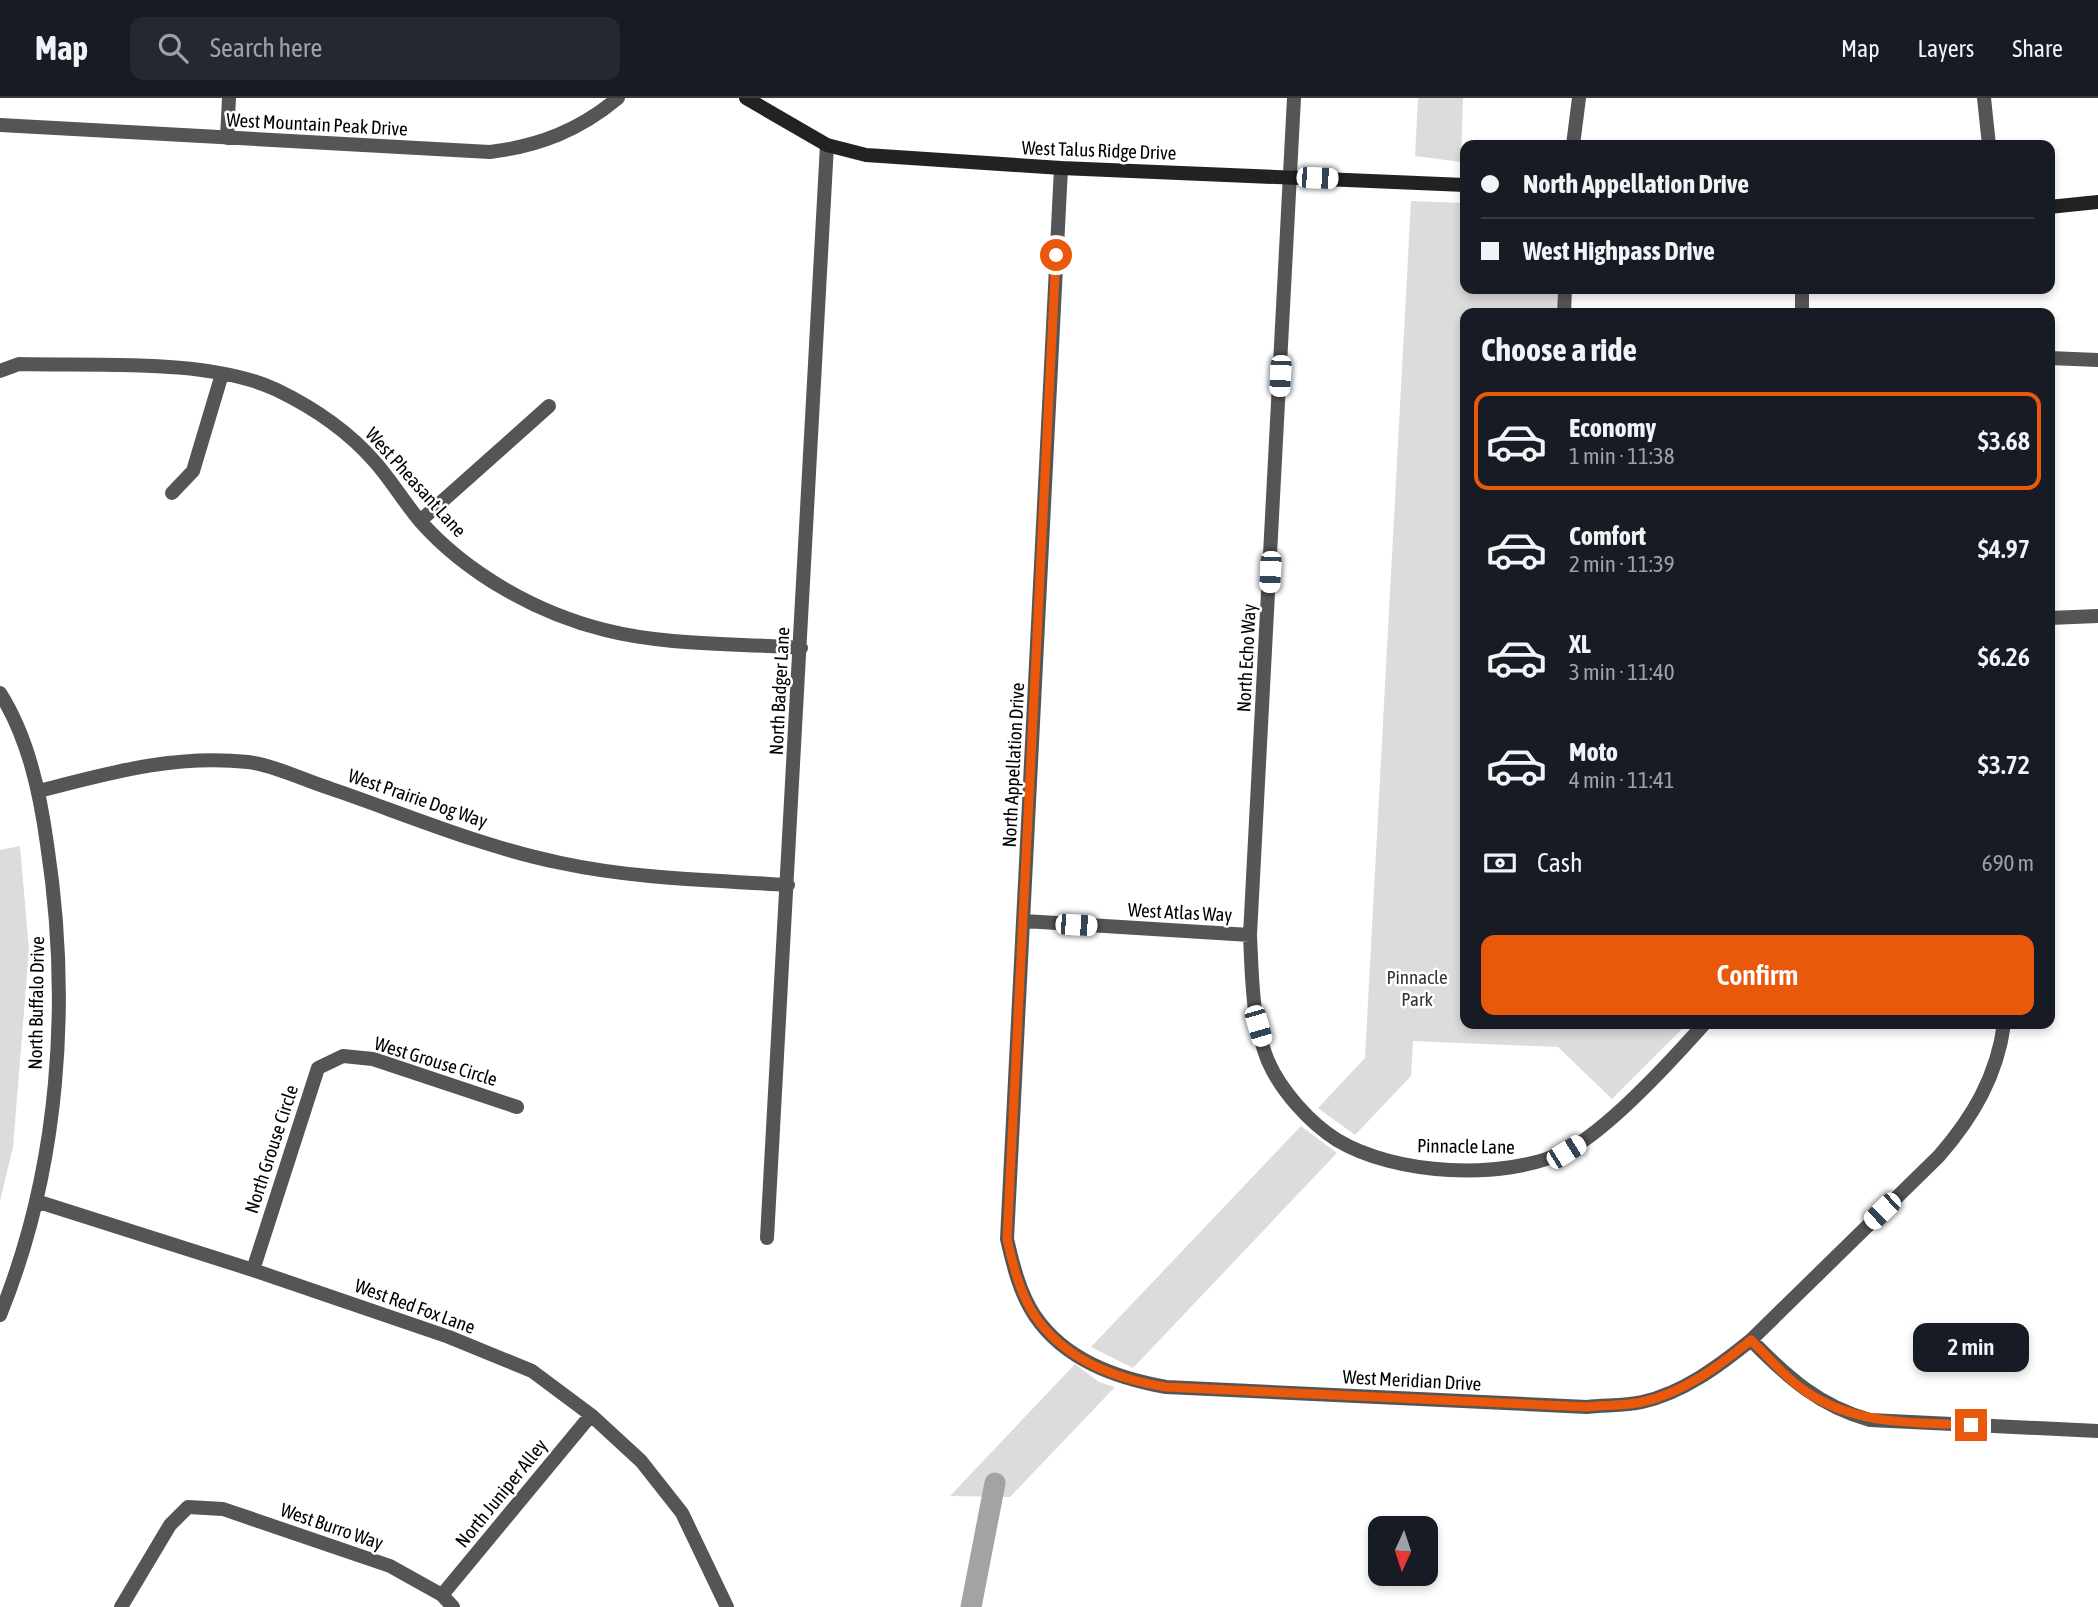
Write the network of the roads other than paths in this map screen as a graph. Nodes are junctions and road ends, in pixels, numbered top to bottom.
1 (229, 98) edge
2 (618, 98) edge
3 (746, 98) edge
4 (1294, 98) edge
5 (1579, 98) edge
6 (1984, 98) edge
7 (0, 125) edge
8 (228, 138) junction
9 (1574, 140) edge
10 (1988, 140) edge
11 (827, 145) junction
12 (1061, 168) junction
13 (1291, 177) junction
14 (1460, 185) edge
15 (2098, 202) edge
16 (2055, 206) edge
17 (2055, 358) edge
18 (2098, 359) edge
19 (0, 371) edge
20 (222, 373) junction
21 (549, 406) dead end
22 (172, 493) dead end
23 (420, 521) junction
24 (2098, 616) edge
25 (2055, 618) edge
26 (801, 648) junction
27 (0, 693) edge
28 (39, 791) junction
29 (788, 885) junction
30 (1024, 921) junction
31 (1250, 935) junction
32 (1699, 1029) edge
33 (2003, 1029) edge
34 (343, 1056) joint
35 (517, 1107) dead end
36 (1312, 1120) joint
37 (36, 1201) junction
38 (767, 1238) dead end
39 (253, 1269) junction
40 (0, 1315) edge
41 (1751, 1340) junction
42 (1064, 1346) joint
43 (591, 1415) junction
44 (2098, 1431) edge
45 (442, 1595) junction
46 (121, 1607) edge
47 (453, 1607) edge
48 (727, 1607) edge

1 - 8 street
2 - 8 street, West Mountain Peak Drive
3 - 11 street, West Talus Ridge Drive
4 - 13 street, North Echo Way
5 - 9 street
6 - 10 street
7 - 8 street, West Mountain Peak Drive
11 - 12 street, West Talus Ridge Drive
11 - 26 street, North Badger Lane
12 - 13 street, West Talus Ridge Drive
12 - 30 street, North Appellation Drive
13 - 14 street, West Talus Ridge Drive
13 - 31 street, North Echo Way
15 - 16 street
17 - 18 street
19 - 20 street, West Pheasant Lane
20 - 22 street
20 - 23 street, West Pheasant Lane
21 - 23 street
23 - 26 street, West Pheasant Lane
24 - 25 street
26 - 29 street, North Badger Lane
27 - 28 street, North Buffalo Drive
28 - 29 street, West Prairie Dog Way
28 - 37 street, North Buffalo Drive
29 - 38 street, North Badger Lane
30 - 31 street, West Atlas Way
30 - 42 street, North Appellation Drive
31 - 36 street, North Echo Way
32 - 36 street, Pinnacle Lane
33 - 41 street, West Meridian Drive
34 - 35 street, West Grouse Circle
34 - 39 street, North Grouse Circle
37 - 39 street, West Red Fox Lane
37 - 40 street, North Buffalo Drive
39 - 43 street, West Red Fox Lane
41 - 42 street, West Meridian Drive
41 - 44 street
43 - 45 street, North Juniper Alley
43 - 48 street, West Red Fox Lane
45 - 46 street, West Burro Way
45 - 47 street, West Burro Way

